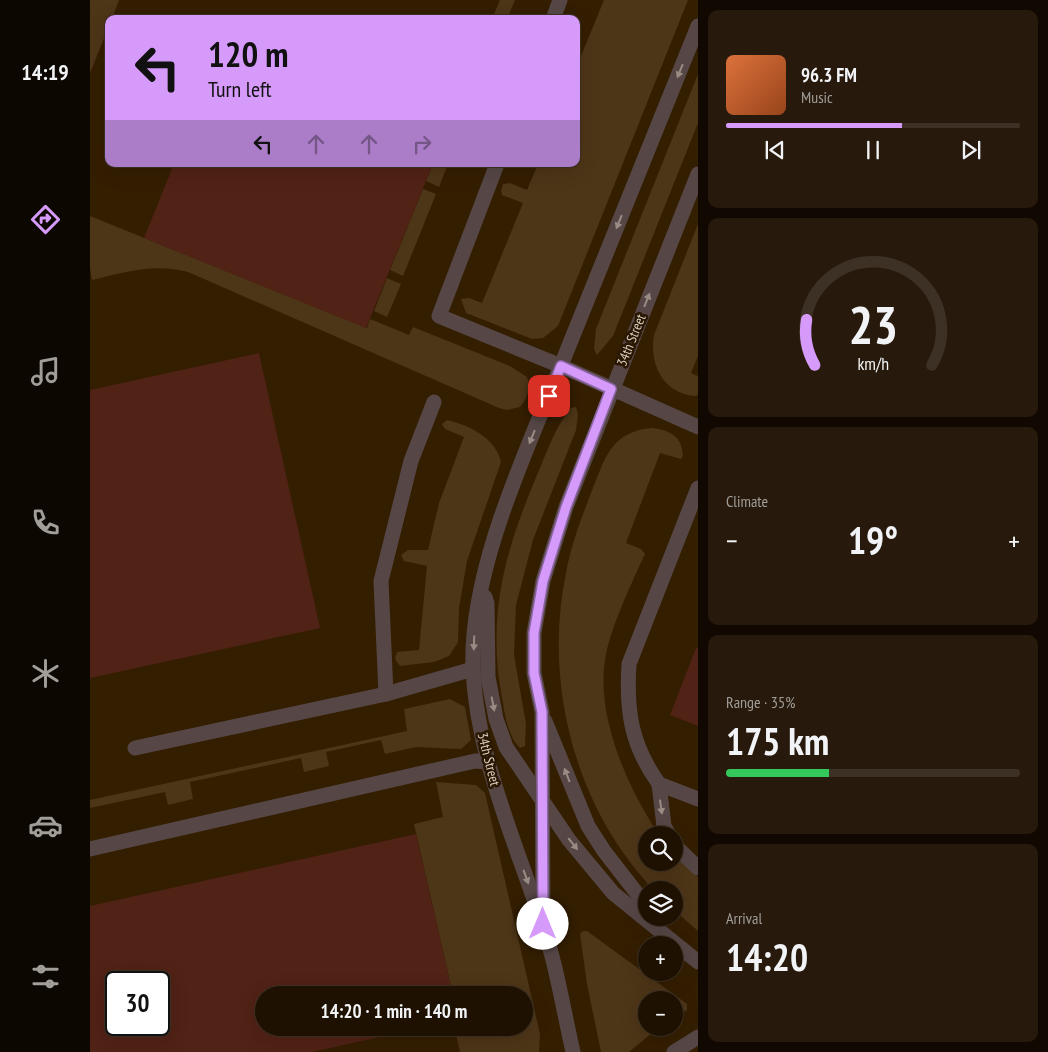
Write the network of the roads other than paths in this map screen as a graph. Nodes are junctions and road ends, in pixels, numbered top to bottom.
1 (560, 0) edge
2 (554, 15) edge
3 (698, 26) edge
4 (496, 167) edge
5 (698, 174) edge
6 (561, 366) junction
7 (611, 389) junction
8 (434, 402) dead end
9 (698, 427) edge
10 (698, 488) edge
11 (481, 587) junction
12 (473, 669) junction
13 (386, 694) junction
14 (542, 712) junction
15 (135, 748) dead end
16 (488, 762) junction
17 (659, 784) junction
18 (698, 799) edge
19 (544, 802) junction
20 (664, 826) edge
21 (90, 849) edge
22 (683, 854) edge
23 (698, 868) edge
24 (638, 895) edge
25 (543, 924) junction
26 (663, 926) edge
27 (692, 959) edge
28 (698, 1036) edge
29 (573, 1052) edge
30 (674, 1052) edge

1 - 2 street
3 -> 6 street, 34th Street
4 - 6 street
7 -> 5 street, 34th Street
6 - 7 street
6 -> 11 street, 34th Street
7 - 9 street
7 - 14 street, 34th Street
8 - 13 street
10 - 17 street
11 -> 12 street, 34th Street
11 -> 19 street, 34th Street
12 - 13 street
12 - 16 street, 34th Street
13 - 15 street
14 - 19 street, 34th Street
24 -> 14 street
16 - 21 street
16 -> 25 street, 34th Street
17 - 18 street
17 -> 20 street
19 - 25 street, 34th Street
19 -> 27 street, 34th Street
22 - 23 street
25 - 29 street, 34th Street
26 - 27 street
28 - 30 street

